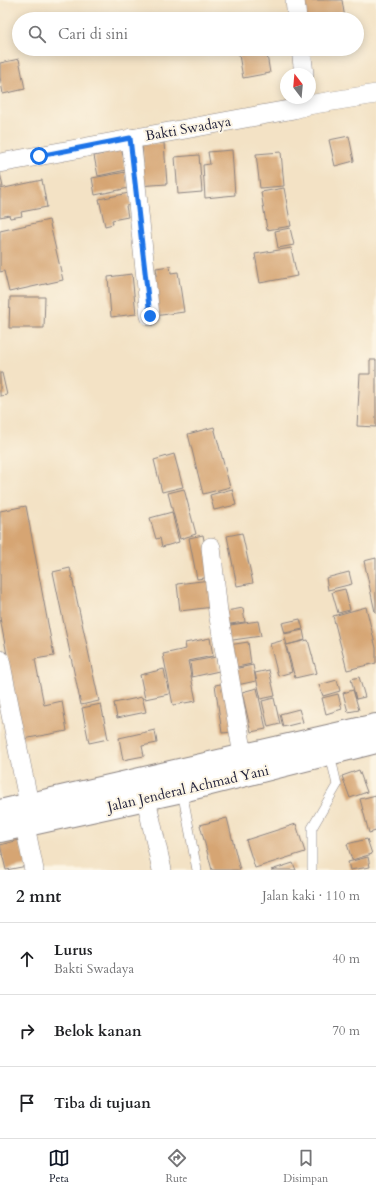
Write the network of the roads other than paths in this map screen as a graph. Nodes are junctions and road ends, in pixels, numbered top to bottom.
1 (295, 0) edge
2 (296, 12) edge
3 (302, 56) edge
4 (303, 68) edge
5 (376, 94) edge
6 (316, 101) edge
7 (303, 104) edge
8 (130, 138) junction
9 (0, 163) edge
10 (150, 316) dead end
11 (211, 547) dead end
12 (0, 660) edge
13 (372, 734) edge
14 (330, 754) junction
15 (243, 755) junction
16 (182, 790) junction
17 (146, 799) junction
18 (29, 804) junction
19 (0, 811) edge
20 (25, 826) junction
21 (0, 831) edge
22 (34, 870) edge
23 (162, 870) edge
24 (197, 870) edge
25 (312, 870) edge

1 - 2 street
3 - 4 street
5 - 6 street, Bakti Swadaya
7 - 8 street, Bakti Swadaya
8 - 9 street, Bakti Swadaya
8 - 10 street
11 - 15 street
12 - 18 street
13 - 14 highway, Jalan Jenderal Achmad Yani
13 - 15 highway, Jalan Jenderal Achmad Yani
14 - 16 highway, Jalan Jenderal Achmad Yani
14 - 25 lane
15 - 18 highway, Jalan Jenderal Achmad Yani
16 - 17 highway, Jalan Jenderal Achmad Yani
16 - 24 lane
17 - 20 highway, Jalan Jenderal Achmad Yani
17 - 23 street
18 - 19 highway, Jalan Jenderal Achmad Yani
20 - 21 highway, Jalan Jenderal Achmad Yani
20 - 22 street

